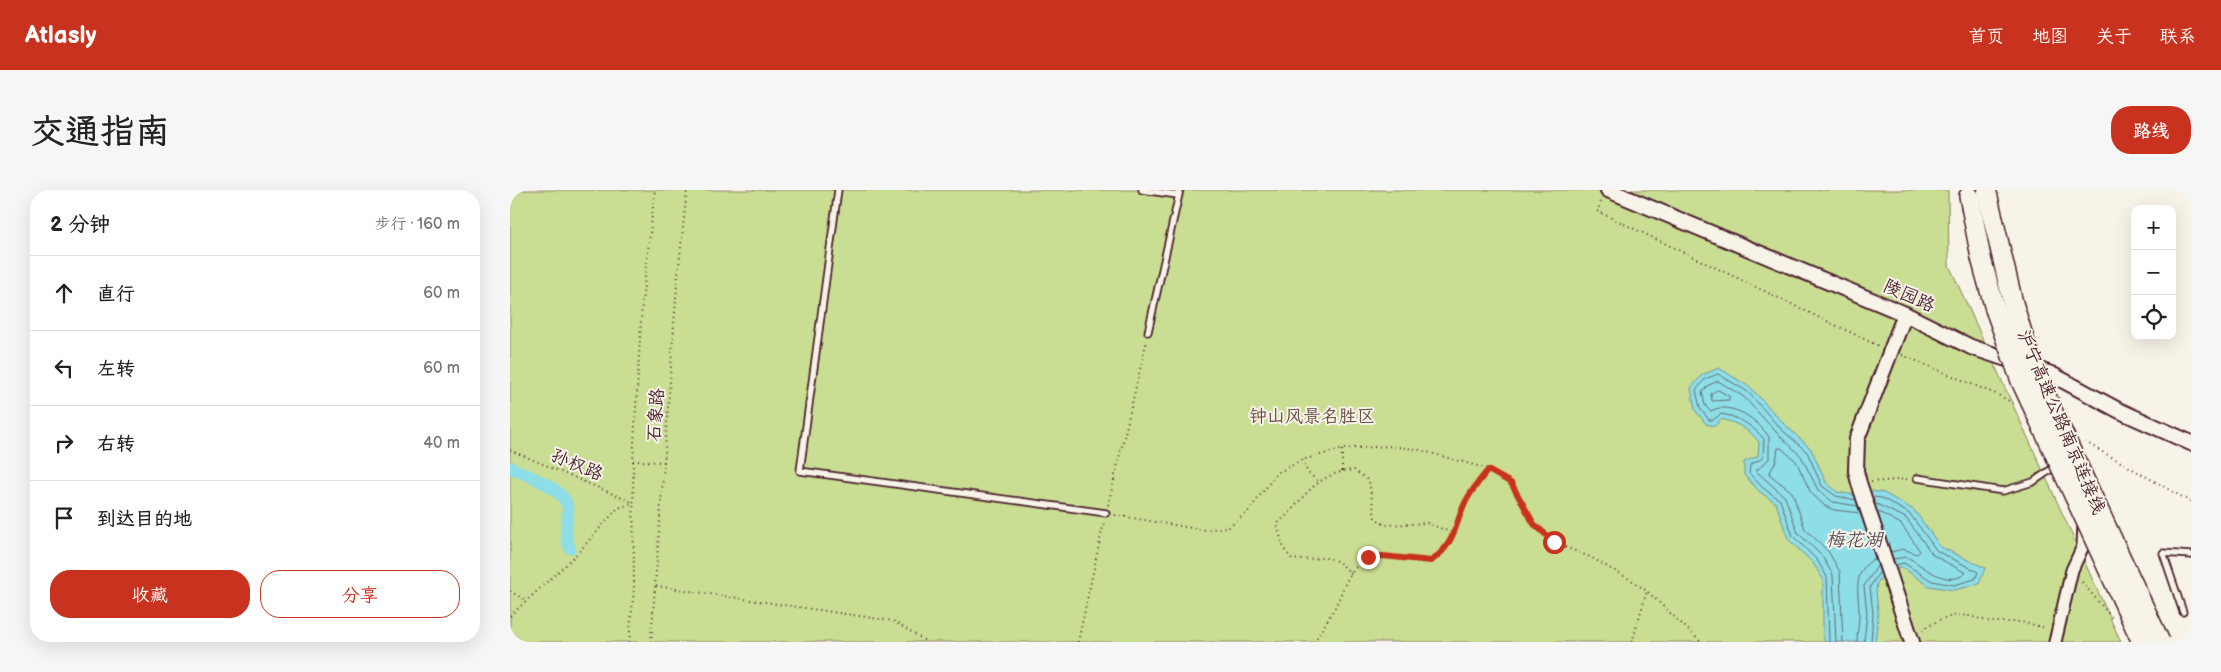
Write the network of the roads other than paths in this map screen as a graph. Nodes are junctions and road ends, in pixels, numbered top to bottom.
1 (838, 190) edge
2 (1142, 190) edge
3 (1608, 190) edge
4 (1179, 192) edge
5 (1905, 314) junction
6 (1148, 332) road end
7 (2051, 374) junction
8 (2191, 443) edge
9 (2060, 463) junction
10 (1917, 478) road end
11 (1106, 513) road end
12 (2191, 555) edge
13 (2183, 612) dead end
14 (1914, 638) edge
15 (2055, 642) edge
16 (2142, 642) edge
17 (2160, 642) edge

1 - 11 lane
2 - 4 lane
3 - 5 street, 陵园路
4 - 6 lane
5 - 7 street, 陵园路
5 - 14 street
7 - 8 street, 陵园路
7 - 9 street
9 - 10 lane
9 - 15 street
12 - 13 lane
16 - 17 highway, 沪宁高速公路南京连接线, bridge

